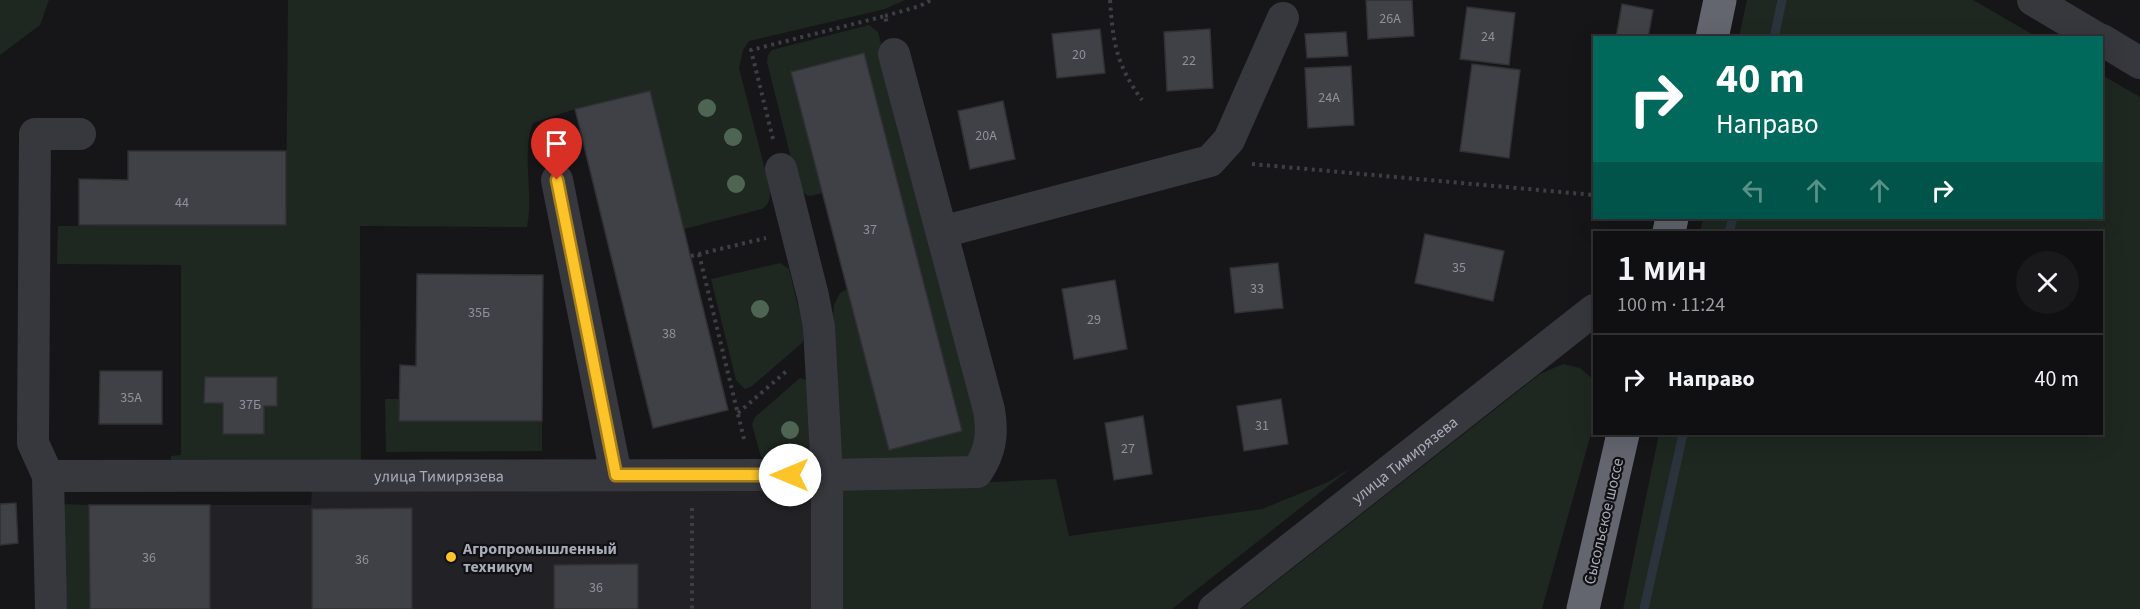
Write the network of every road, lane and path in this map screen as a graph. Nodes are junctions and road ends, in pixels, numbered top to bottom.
1 (931, 0) edge
2 (1110, 0) edge
3 (1720, 0) edge
4 (2033, 0) edge
5 (885, 16) junction
6 (1283, 18) dead end
7 (1712, 36) edge
8 (2094, 36) edge
9 (2103, 41) edge
10 (894, 54) joint
11 (2140, 63) edge
12 (1142, 100) dead end
13 (80, 134) dead end
14 (1210, 160) junction
15 (781, 169) joint
16 (557, 180) dead end
17 (1593, 195) edge
18 (796, 231) junction
19 (942, 232) junction
20 (699, 254) junction
21 (690, 256) dead end
22 (1593, 311) edge
23 (820, 342) junction
24 (738, 413) junction
25 (1623, 435) edge
26 (616, 475) junction
27 (753, 475) junction
28 (827, 475) junction
29 (48, 476) junction
30 (692, 499) dead end
31 (51, 609) edge
32 (692, 609) edge
33 (827, 609) edge
34 (1214, 609) edge
35 (1583, 609) edge

1 - 5 path
2 - 12 path
3 - 7 highway
4 - 8 street
5 - 10 path
5 - 15 path
6 - 14 street
9 - 11 street
10 - 19 street
13 - 29 street
14 - 17 path
14 - 19 street
15 - 18 street
16 - 26 street
18 - 20 path
18 - 23 street
19 - 28 street, улица Тимирязева
20 - 21 path
20 - 24 path
22 - 34 street, улица Тимирязева
23 - 24 path
23 - 28 street
24 - 27 path
25 - 35 highway, Сысольское шоссе
26 - 27 street, улица Тимирязева
26 - 29 street, улица Тимирязева
27 - 28 street, улица Тимирязева
28 - 33 street
29 - 31 street
30 - 32 path

